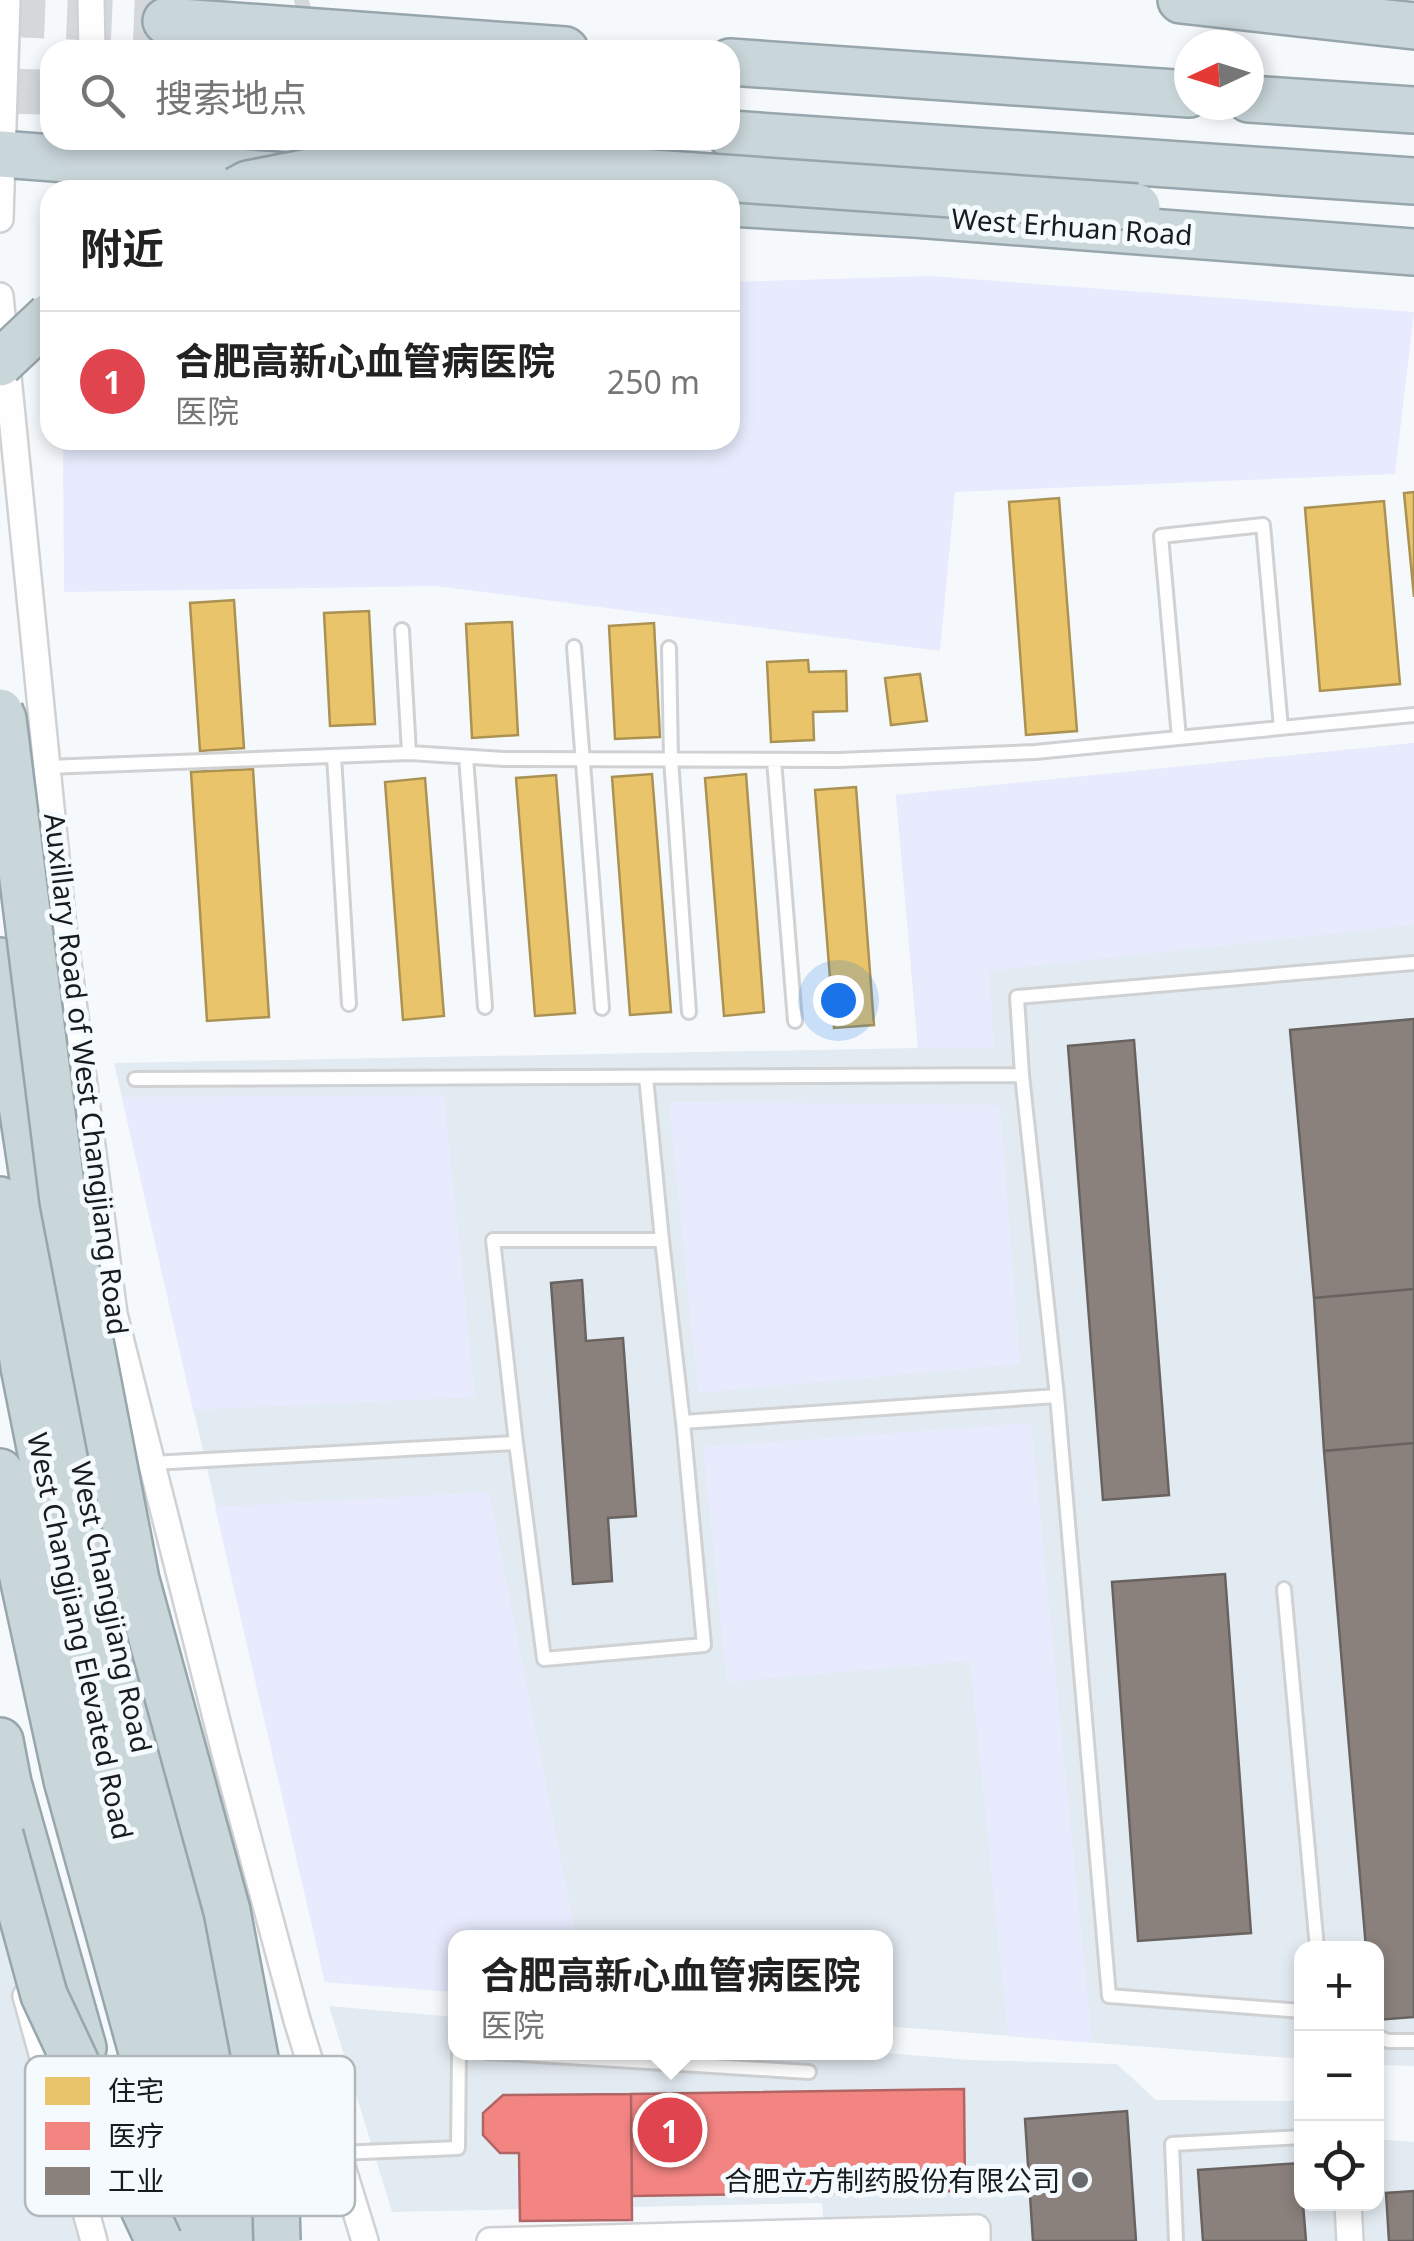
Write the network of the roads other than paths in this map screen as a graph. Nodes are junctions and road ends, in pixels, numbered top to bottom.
1 (8, 0) edge
2 (91, 0) edge
3 (1180, 0) edge
4 (295, 4) dead end
5 (1414, 26) edge
6 (92, 40) edge
7 (425, 40) edge
8 (740, 63) edge
9 (1174, 93) edge
10 (1264, 100) edge
11 (1414, 110) edge
12 (740, 135) edge
13 (154, 150) edge
14 (1, 154) edge
15 (184, 168) junction
16 (268, 180) edge
17 (331, 180) edge
18 (1414, 181) edge
19 (740, 204) edge
20 (0, 218) edge
21 (1414, 230) edge
22 (1414, 252) edge
23 (0, 296) edge
24 (40, 325) edge
25 (0, 363) edge
26 (402, 630) dead end
27 (574, 647) dead end
28 (669, 648) dead end
29 (0, 712) edge
30 (1414, 715) edge
31 (1282, 728) junction
32 (1180, 738) junction
33 (409, 753) junction
34 (334, 756) junction
35 (466, 756) junction
36 (582, 759) junction
37 (671, 760) junction
38 (774, 760) junction
39 (47, 767) junction
40 (0, 961) edge
41 (1414, 963) edge
42 (348, 1004) dead end
43 (486, 1007) dead end
44 (602, 1008) dead end
45 (689, 1012) dead end
46 (795, 1021) dead end
47 (1022, 1075) junction
48 (646, 1077) junction
49 (135, 1079) dead end
50 (0, 1200) edge
51 (662, 1240) junction
52 (1056, 1396) junction
53 (683, 1422) junction
54 (516, 1443) junction
55 (152, 1463) junction
56 (0, 1472) edge
57 (1284, 1589) dead end
58 (0, 1741) edge
59 (0, 1835) edge
60 (0, 1904) edge
61 (1316, 1941) edge
62 (1294, 2010) edge
63 (1384, 2039) edge
64 (1414, 2041) edge
65 (42, 2056) edge
66 (73, 2056) edge
67 (85, 2056) edge
68 (143, 2056) edge
69 (184, 2056) edge
70 (227, 2056) edge
71 (254, 2056) edge
72 (308, 2056) edge
73 (459, 2060) edge
74 (616, 2060) edge
75 (809, 2072) dead end
76 (1294, 2137) edge
77 (355, 2151) edge
78 (355, 2210) edge
79 (1348, 2211) edge
80 (87, 2216) edge
81 (130, 2216) edge
82 (147, 2216) edge
83 (187, 2216) edge
84 (228, 2216) edge
85 (272, 2216) edge
86 (278, 2216) edge
87 (805, 2237) edge
88 (94, 2241) edge
89 (137, 2241) edge
90 (159, 2241) edge
91 (194, 2241) edge
92 (235, 2241) edge
93 (279, 2241) edge
94 (364, 2241) edge
95 (490, 2241) edge
96 (978, 2241) edge
97 (1176, 2241) edge
98 (1350, 2241) edge

1 - 14 street
2 - 6 street
3 - 5 highway
4 - 7 highway
8 - 9 highway
10 - 11 highway
12 - 18 highway
13 - 15 street
14 - 15 highway
14 - 20 street
15 - 17 highway
16 - 21 highway, bridge
19 - 22 highway, West Erhuan Road
23 - 39 street, Auxillary Road of West Changjiang Road
24 - 25 highway, bridge
26 - 33 lane
27 - 36 lane
28 - 37 lane
29 - 71 highway, bridge
30 - 31 lane
31 - 32 lane
31 - 32 lane
32 - 38 lane
33 - 34 lane
33 - 35 lane
34 - 39 lane
34 - 42 lane
35 - 36 lane
35 - 43 lane
36 - 37 lane
36 - 44 lane
37 - 38 lane
37 - 45 lane
38 - 46 lane
39 - 55 street, Auxillary Road of West Changjiang Road
40 - 70 highway, West Changjiang Road
41 - 47 lane
47 - 48 lane
47 - 52 lane
48 - 49 lane
48 - 51 lane
50 - 69 highway, West Changjiang Elevated Road
51 - 53 lane
51 - 54 lane
52 - 53 lane
52 - 62 lane
53 - 54 lane
54 - 55 lane
55 - 72 street, Auxillary Road of West Changjiang Road
56 - 68 highway, West Changjiang Elevated Road
57 - 61 lane
58 - 67 highway
59 - 66 highway, bridge
60 - 65 street
63 - 64 lane
73 - 77 lane
74 - 75 lane
76 - 97 lane
78 - 94 street, Auxillary Road of West Changjiang Road
79 - 98 street
80 - 88 street
81 - 89 highway
82 - 90 highway, bridge
83 - 91 highway, West Changjiang Elevated Road
84 - 92 highway, West Changjiang Elevated Road
85 - 93 highway, West Changjiang Road
86 - 93 highway, bridge
87 - 95 street
87 - 96 street

